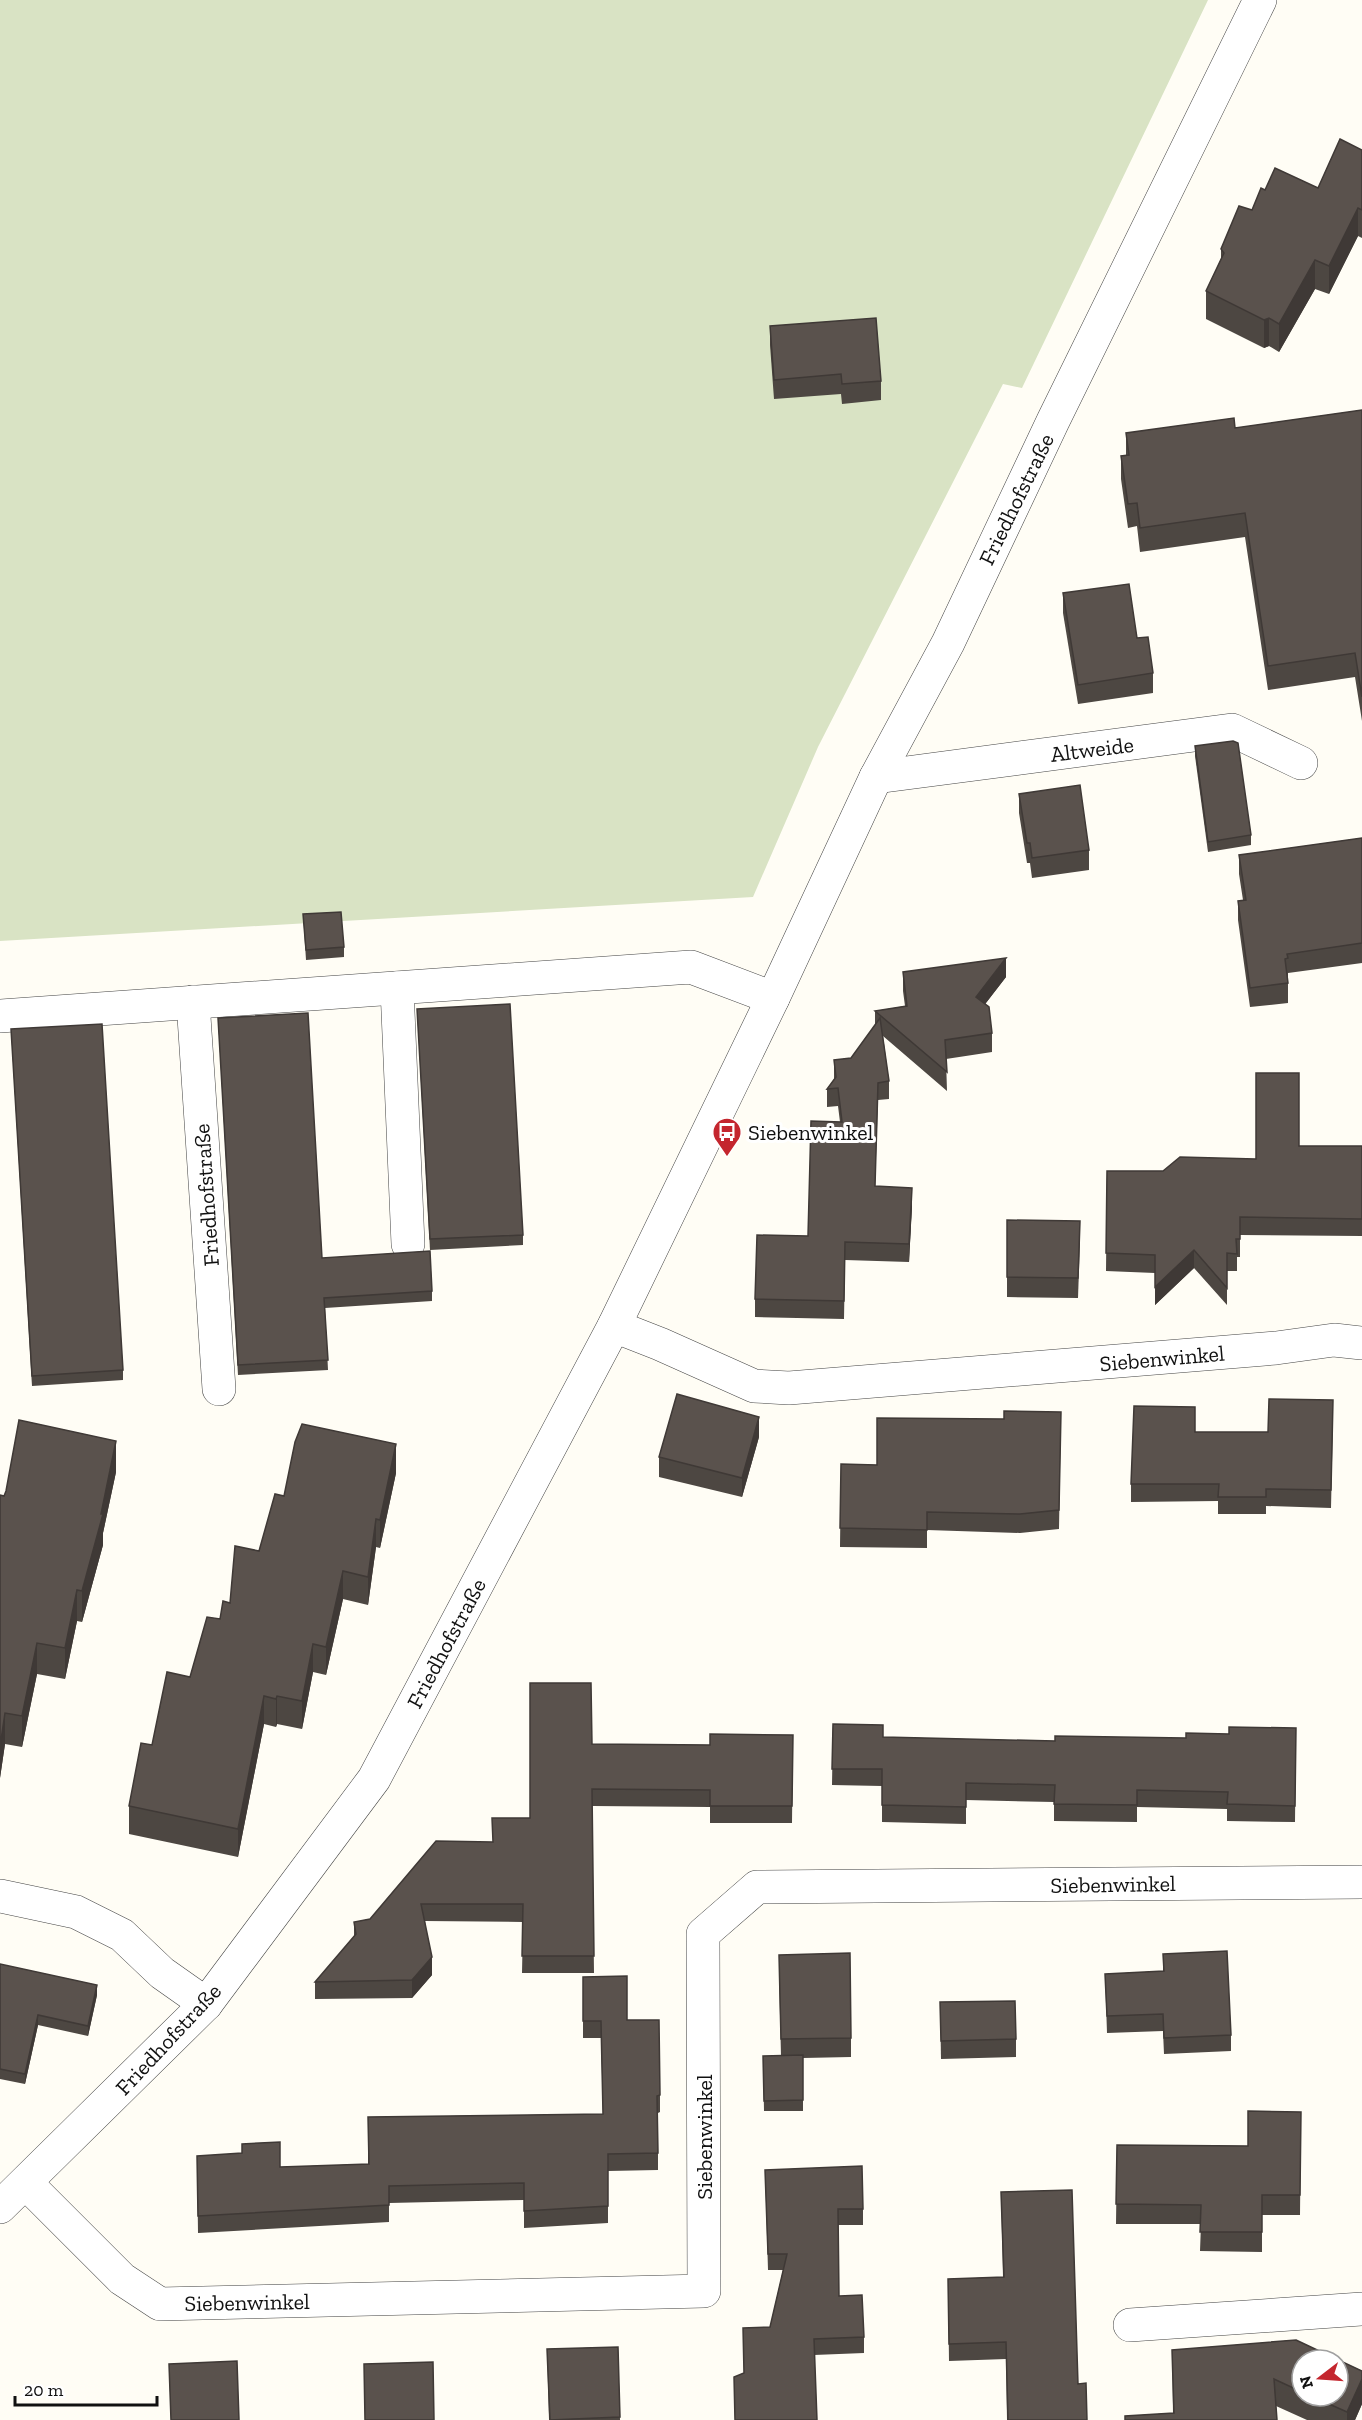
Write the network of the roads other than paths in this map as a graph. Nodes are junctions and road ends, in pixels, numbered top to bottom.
1 (1260, 0) edge
2 (1301, 763) dead end
3 (876, 777) junction
4 (397, 988) junction
5 (773, 998) junction
6 (193, 1002) junction
7 (0, 1016) edge
8 (408, 1244) dead end
9 (614, 1326) junction
10 (1362, 1343) edge
11 (219, 1389) dead end
12 (1362, 1882) edge
13 (0, 1896) edge
14 (206, 2004) junction
15 (26, 2183) junction
16 (0, 2208) edge
17 (1362, 2309) edge
18 (1130, 2325) dead end

1 - 3 street, Friedhofstraße
2 - 3 street, Altweide
3 - 5 street, Friedhofstraße
4 - 5 street
4 - 6 street
4 - 8 street
5 - 9 street, Friedhofstraße
6 - 7 street
6 - 11 street, Friedhofstraße
9 - 10 street, Siebenwinkel
9 - 14 street, Friedhofstraße
12 - 15 street, Siebenwinkel
13 - 14 street
14 - 15 street, Friedhofstraße
15 - 16 street, Friedhofstraße
17 - 18 street

